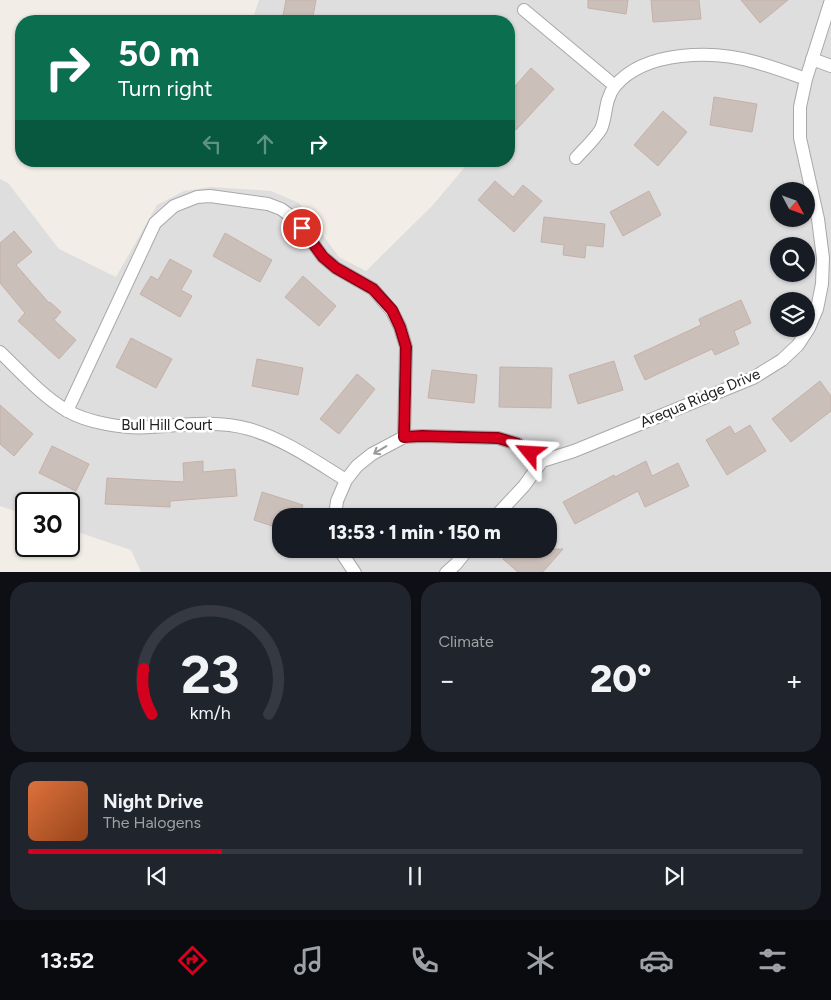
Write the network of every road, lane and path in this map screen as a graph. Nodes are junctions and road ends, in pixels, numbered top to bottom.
1 (830, 0) edge
2 (524, 10) dead end
3 (812, 59) junction
4 (831, 66) edge
5 (806, 78) junction
6 (615, 86) junction
7 (576, 158) dead end
8 (827, 259) edge
9 (827, 285) edge
10 (0, 352) edge
11 (67, 411) junction
12 (404, 437) junction
13 (542, 461) junction
14 (346, 480) junction
15 (336, 508) edge
16 (503, 508) edge
17 (345, 558) edge
18 (461, 558) edge
19 (355, 572) edge
20 (446, 572) edge

1 - 3 street, Arequa Ridge Drive
2 - 6 street
3 - 4 street
3 - 5 street, Arequa Ridge Drive
5 - 6 street
5 - 8 street, Arequa Ridge Drive
6 - 7 street
8 - 9 street, Arequa Ridge Drive
9 - 13 street, Arequa Ridge Drive
10 - 11 street, Bull Hill Court
11 - 12 street
11 - 14 street, Bull Hill Court
12 - 13 street
12 -> 14 street
13 - 16 street
14 - 15 street
17 - 19 street
18 - 20 street

